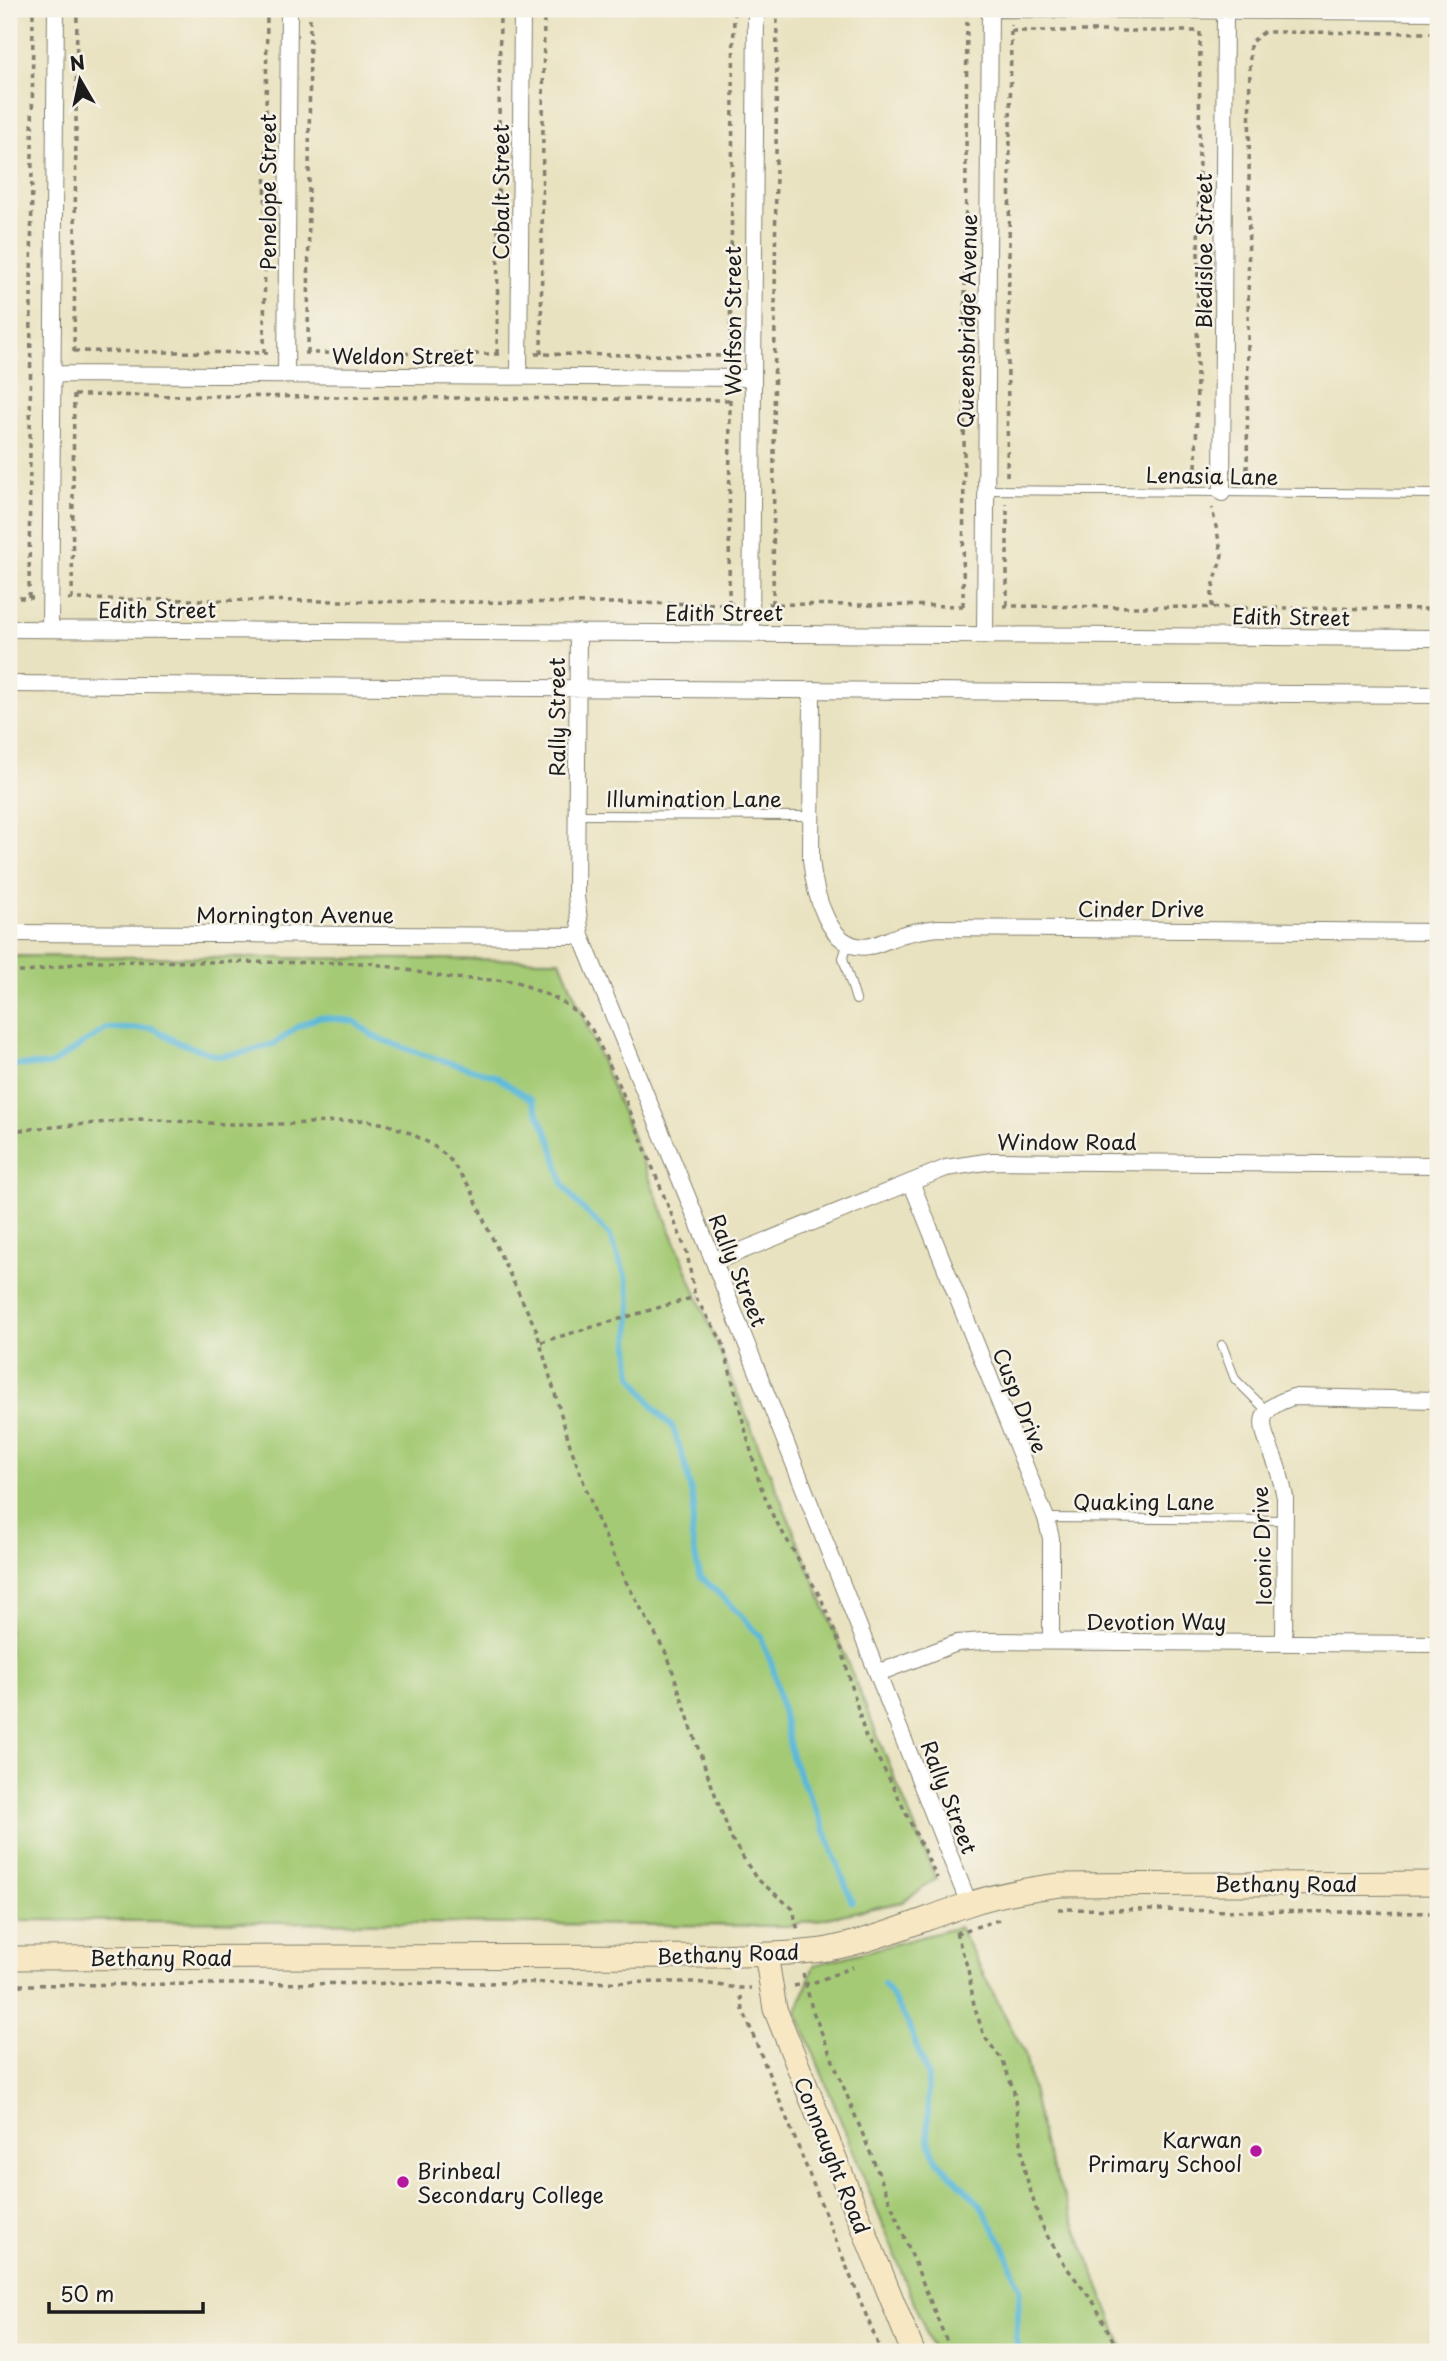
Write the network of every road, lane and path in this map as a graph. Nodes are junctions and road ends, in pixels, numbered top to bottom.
1 (33, 9) edge
2 (56, 9) edge
3 (77, 9) edge
4 (267, 9) edge
5 (289, 9) edge
6 (310, 9) edge
7 (500, 9) edge
8 (522, 9) edge
9 (544, 9) edge
10 (734, 9) edge
11 (756, 9) edge
12 (777, 9) edge
13 (967, 9) edge
14 (990, 9) edge
15 (998, 9) edge
16 (1011, 9) edge
17 (1225, 10) edge
18 (1438, 12) edge
19 (1011, 31) junction
20 (1438, 33) edge
21 (1200, 42) junction
22 (1225, 42) junction
23 (1250, 43) junction
24 (1438, 180) edge
25 (264, 353) dead end
26 (308, 353) dead end
27 (497, 354) dead end
28 (541, 354) dead end
29 (730, 356) dead end
30 (52, 374) junction
31 (74, 374) junction
32 (286, 375) junction
33 (519, 376) junction
34 (753, 378) junction
35 (74, 395) junction
36 (730, 400) dead end
37 (985, 490) junction
38 (1007, 490) junction
39 (1196, 493) junction
40 (1215, 493) junction
41 (1247, 493) junction
42 (1437, 494) edge
43 (9, 598) edge
44 (29, 598) junction
45 (51, 599) junction
46 (72, 599) junction
47 (751, 604) junction
48 (773, 604) junction
49 (962, 606) junction
50 (984, 606) junction
51 (1007, 606) junction
52 (1212, 607) junction
53 (1437, 609) edge
54 (9, 629) edge
55 (50, 629) junction
56 (578, 632) junction
57 (751, 634) junction
58 (985, 634) junction
59 (1438, 638) edge
60 (9, 684) edge
61 (578, 689) junction
62 (812, 690) junction
63 (1438, 695) edge
64 (577, 815) junction
65 (811, 816) junction
66 (1438, 932) edge
67 (9, 933) edge
68 (581, 936) junction
69 (847, 945) junction
70 (9, 972) edge
71 (856, 1000) dead end
72 (9, 1131) edge
73 (1438, 1165) edge
74 (911, 1182) junction
75 (713, 1262) junction
76 (695, 1297) junction
77 (541, 1342) junction
78 (1222, 1345) dead end
79 (1438, 1400) edge
80 (1267, 1411) junction
81 (1046, 1518) junction
82 (1284, 1520) junction
83 (1051, 1641) junction
84 (1284, 1643) junction
85 (1438, 1644) edge
86 (878, 1673) junction
87 (1438, 1883) edge
88 (959, 1907) junction
89 (801, 1952) junction
90 (766, 1954) junction
91 (9, 1958) edge
92 (741, 1996) dead end
93 (881, 2352) edge
94 (913, 2352) edge
95 (951, 2352) edge
96 (1119, 2352) edge

1 - 44 path
2 - 30 street
3 - 31 path
4 - 25 path
5 - 32 street, Penelope Street
6 - 26 path
7 - 27 path
8 - 33 street, Cobalt Street
9 - 28 path
10 - 29 path
11 - 34 street, Wolfson Street
12 - 48 path
13 - 49 path
14 - 37 street, Queensbridge Avenue
15 - 16 street
16 - 17 street
16 - 19 path
17 - 18 street
17 - 22 street, Bledisloe Street
19 - 21 path
19 - 38 path
20 - 23 path
21 - 22 path
21 - 39 path
22 - 23 path
22 - 40 street, Bledisloe Street
23 - 41 path
24 - 42 path
30 - 31 street, Weldon Street
30 - 45 street
31 - 32 street, Weldon Street
31 - 35 path
32 - 33 street, Weldon Street
33 - 34 street, Weldon Street
34 - 47 street, Wolfson Street
35 - 36 path
35 - 46 path
37 - 38 lane, Lenasia Lane
37 - 50 street, Queensbridge Avenue
38 - 39 lane, Lenasia Lane
38 - 51 path
39 - 40 lane, Lenasia Lane
40 - 41 lane, Lenasia Lane
40 - 52 path
41 - 42 lane, Lenasia Lane
42 - 53 path
43 - 44 path
44 - 45 path
45 - 46 path
45 - 55 street
46 - 47 path
47 - 48 path
47 - 57 street, Wolfson Street
48 - 49 path
49 - 50 path
50 - 51 path
50 - 58 street, Queensbridge Avenue
51 - 52 path
52 - 53 path
54 - 55 street, Edith Street
55 - 56 street, Edith Street
56 - 57 street, Edith Street
56 - 61 street, Rally Street
57 - 58 street, Edith Street
58 - 59 street, Edith Street
60 - 61 street
61 - 62 street
61 - 64 street, Rally Street
62 - 63 street
62 - 65 street
64 - 65 lane, Illumination Lane
64 - 68 street, Rally Street
65 - 69 street
66 - 69 street, Cinder Drive
67 - 68 street, Mornington Avenue
68 - 75 street, Rally Street
69 - 71 lane
70 - 76 path
72 - 77 path
73 - 74 street, Window Road
74 - 75 street, Window Road
74 - 81 street, Cusp Drive
75 - 86 street, Rally Street
76 - 77 path
76 - 88 path
77 - 89 path
78 - 80 lane
79 - 80 street
80 - 82 street, Iconic Drive
81 - 82 lane, Quaking Lane
81 - 83 street, Cusp Drive
82 - 84 street, Iconic Drive
83 - 84 street, Devotion Way
83 - 86 street, Devotion Way
84 - 85 street, Devotion Way
86 - 88 street, Rally Street
87 - 88 street, Bethany Road
88 - 89 street, Bethany Road
88 - 96 path
89 - 90 street, Bethany Road
89 - 95 path
90 - 91 street, Bethany Road
90 - 94 street, Connaught Road
92 - 93 path

